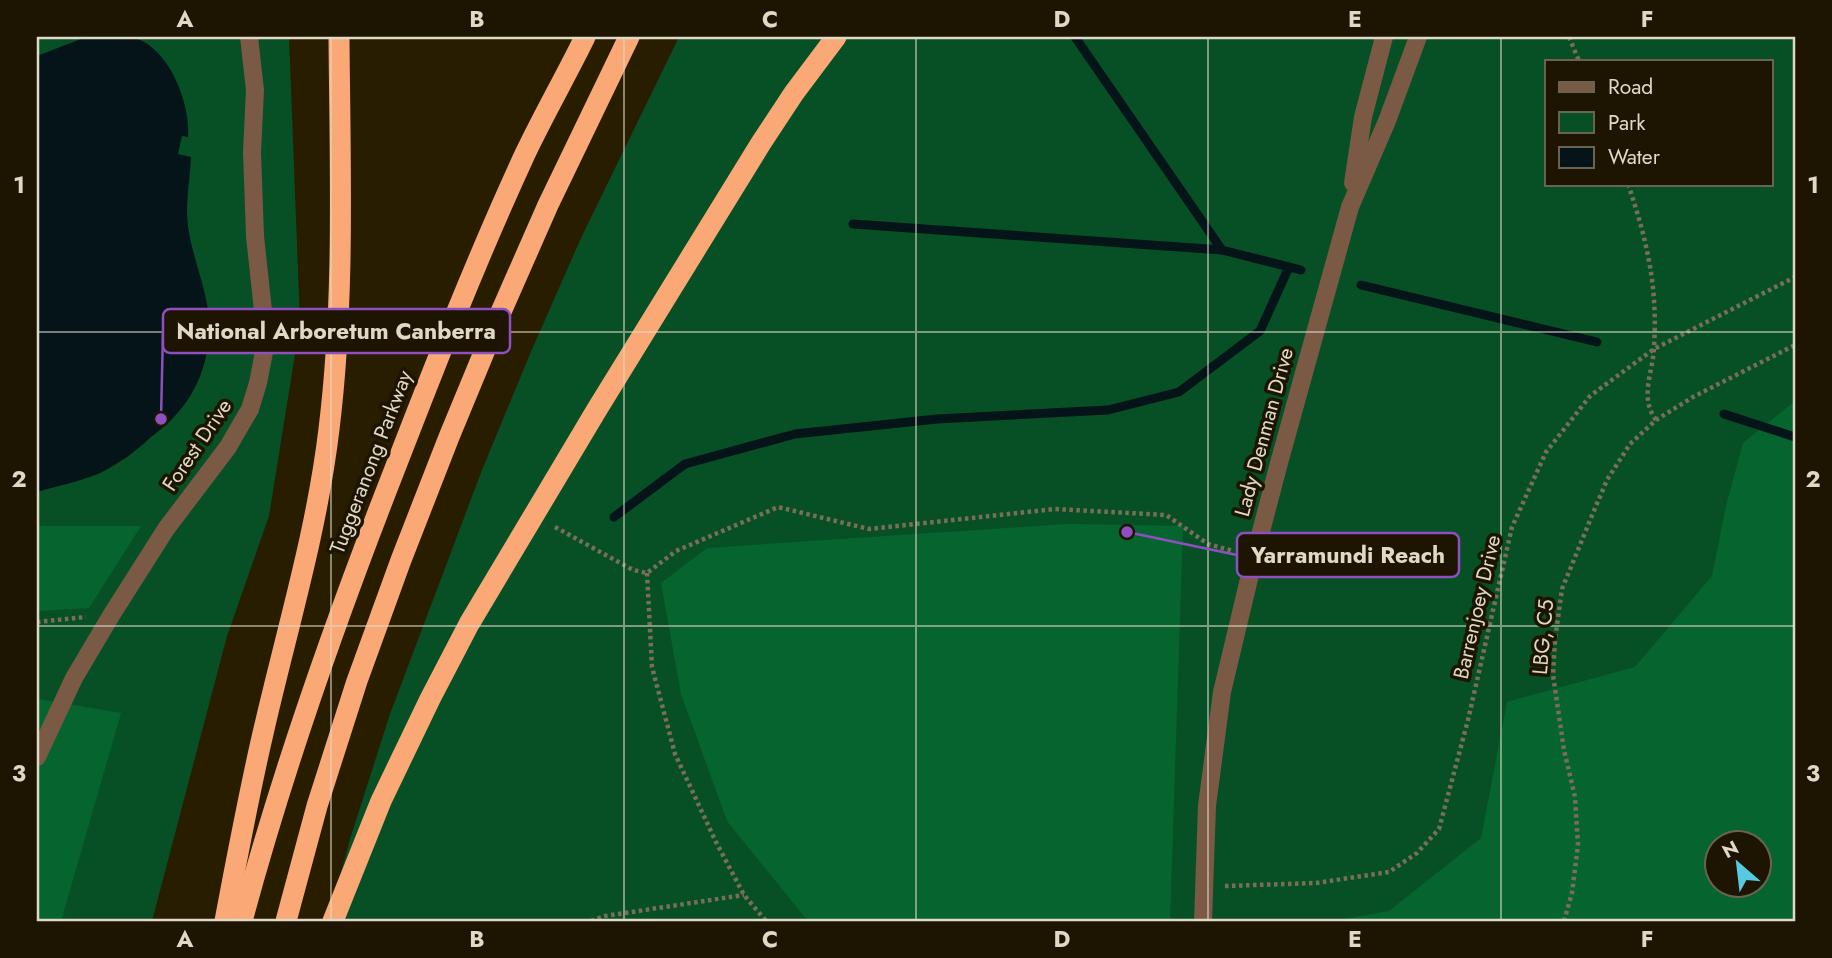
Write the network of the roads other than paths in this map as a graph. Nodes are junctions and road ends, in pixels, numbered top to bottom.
1 (249, 37) edge
2 (339, 37) edge
3 (586, 37) edge
4 (629, 37) edge
5 (836, 37) edge
6 (1384, 37) edge
7 (1418, 37) edge
8 (1350, 207) junction
9 (37, 757) edge
10 (225, 921) edge
11 (242, 921) edge
12 (286, 921) edge
13 (333, 921) edge
14 (1203, 921) edge

1 - 9 street, Forest Drive
2 - 10 highway
3 - 11 highway, Tuggeranong Parkway
4 - 12 highway
5 - 13 highway
6 - 8 street, Lady Denman Drive
7 - 8 street, Lady Denman Drive
8 - 14 street, Lady Denman Drive

